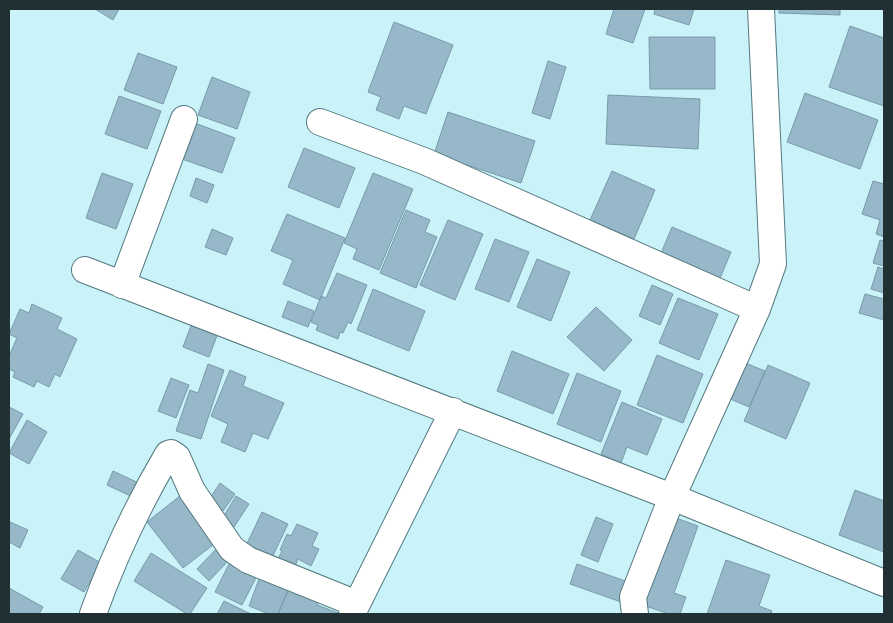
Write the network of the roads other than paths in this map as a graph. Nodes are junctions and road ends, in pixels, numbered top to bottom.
1 (761, 9) edge
2 (184, 119) dead end
3 (320, 122) dead end
4 (85, 270) dead end
5 (122, 285) junction
6 (757, 309) junction
7 (453, 411) junction
8 (672, 496) junction
9 (884, 583) edge
10 (355, 609) edge
11 (638, 613) edge
12 (93, 614) edge

1 - 6 street
2 - 5 street
3 - 6 street
4 - 5 street
5 - 7 street
6 - 8 street
7 - 8 street
7 - 10 street
8 - 9 street
8 - 11 street
10 - 12 street

